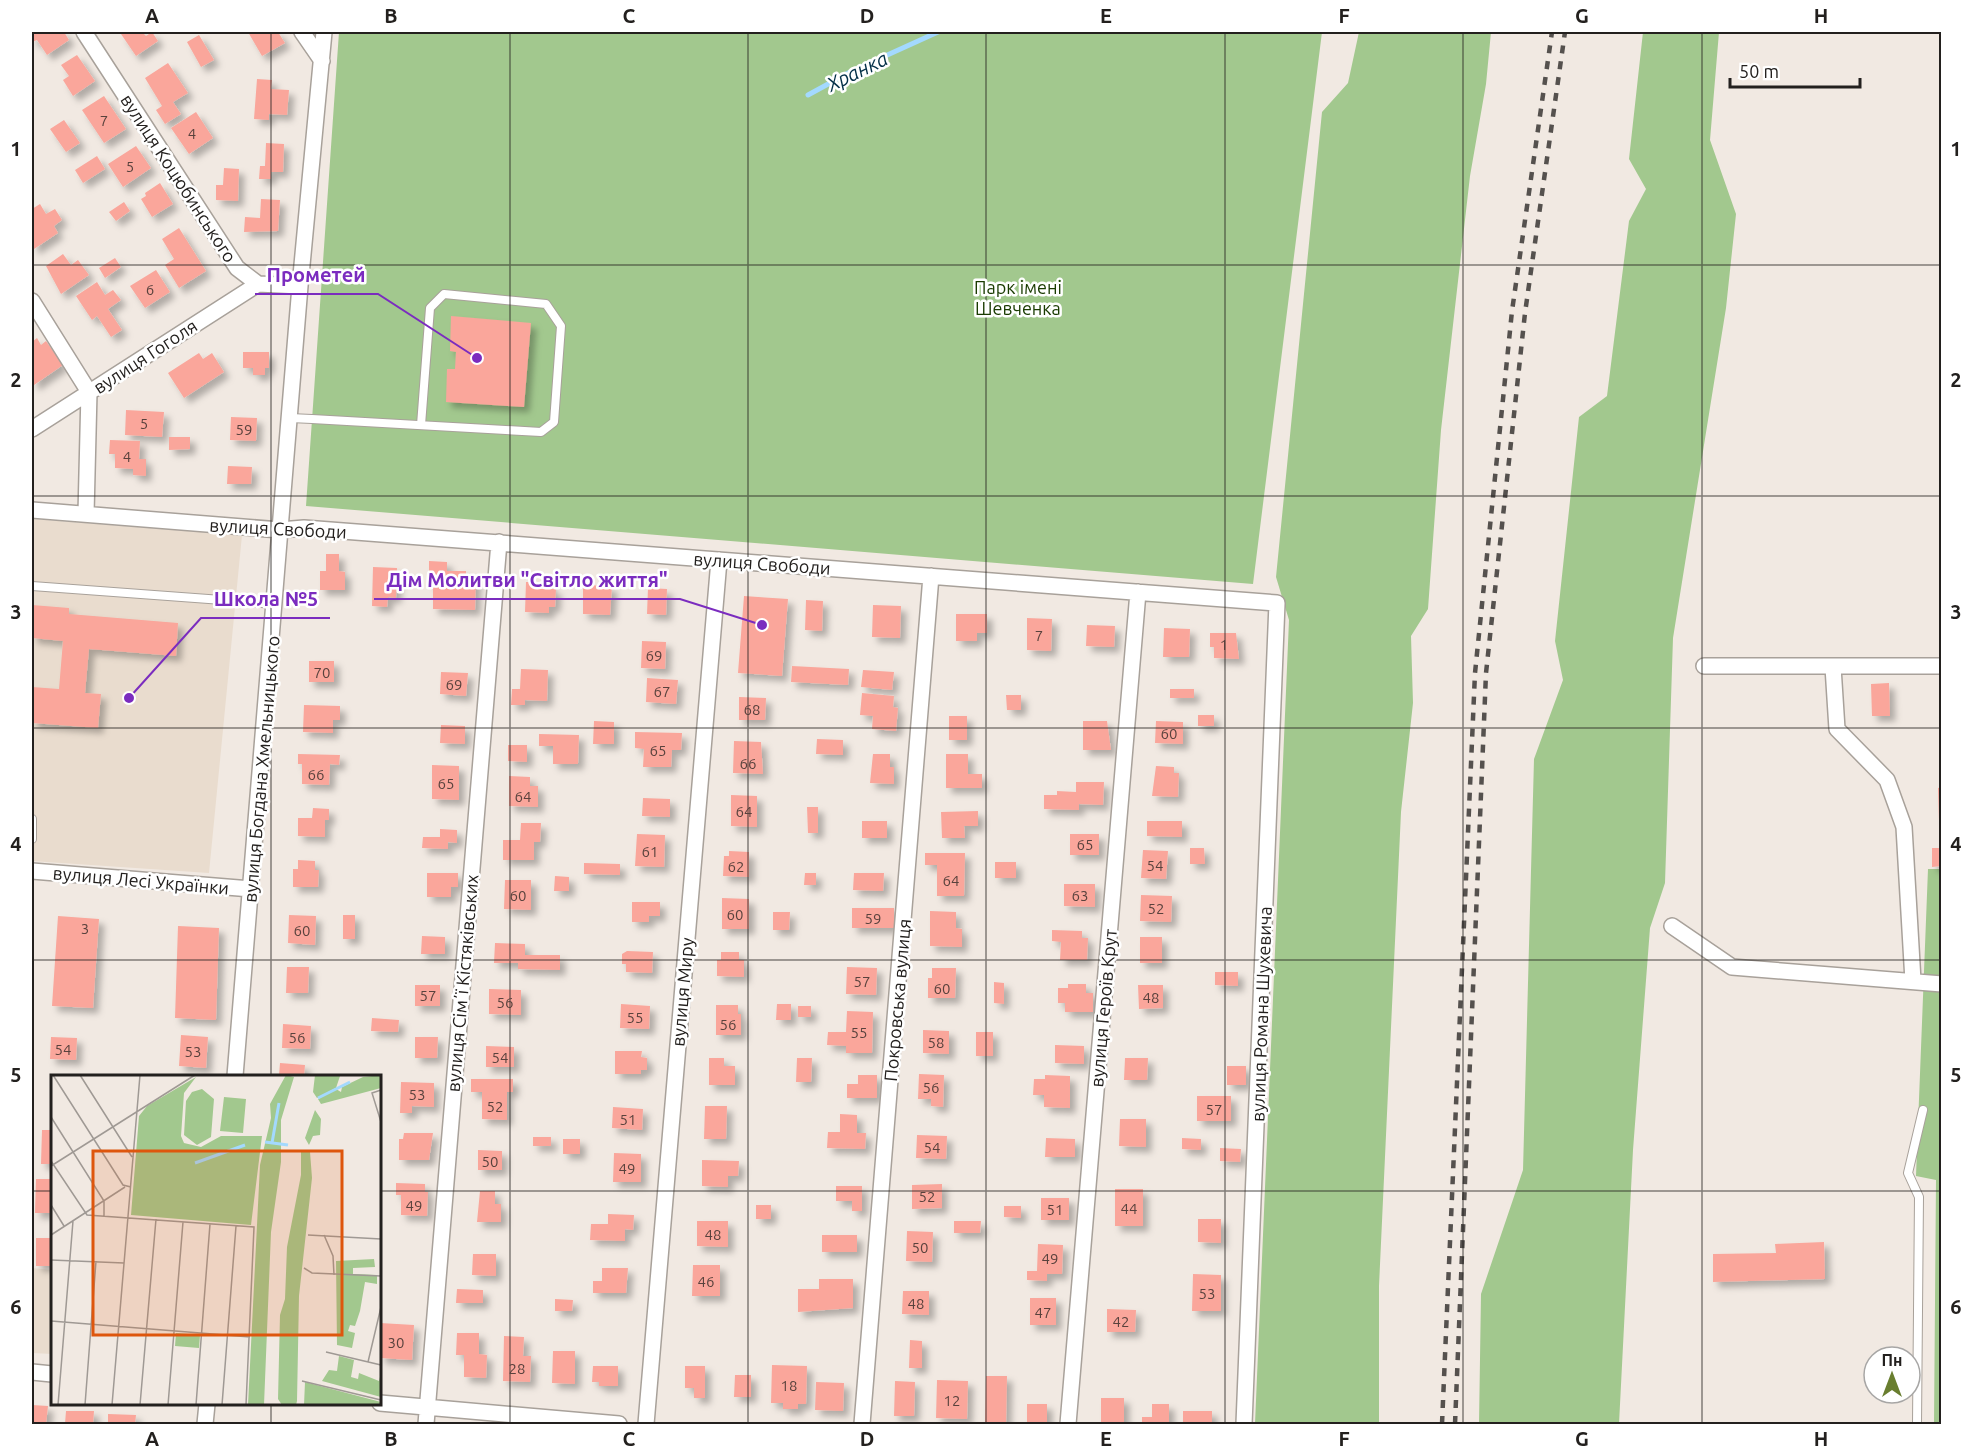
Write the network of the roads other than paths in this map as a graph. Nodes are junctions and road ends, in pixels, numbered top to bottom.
1 (84, 32) edge
2 (302, 32) edge
3 (324, 32) edge
4 (322, 61) junction
5 (258, 284) junction
6 (300, 286) junction
7 (32, 301) edge
8 (89, 392) junction
9 (290, 418) junction
10 (421, 425) junction
11 (32, 429) edge
12 (32, 510) edge
13 (86, 514) junction
14 (280, 530) junction
15 (499, 542) junction
16 (718, 560) junction
17 (931, 576) junction
18 (32, 586) edge
19 (1138, 592) junction
20 (1278, 603) joint
21 (275, 604) junction
22 (1704, 666) dead end
23 (1941, 666) edge
24 (1833, 667) junction
25 (32, 819) edge
26 (32, 839) edge
27 (32, 871) edge
28 (251, 889) junction
29 (1672, 926) dead end
30 (1913, 981) junction
31 (1941, 984) edge
32 (235, 1075) edge
33 (1923, 1110) dead end
34 (32, 1372) edge
35 (51, 1374) edge
36 (381, 1403) edge
37 (207, 1405) edge
38 (427, 1407) junction
39 (205, 1425) edge
40 (426, 1425) edge
41 (619, 1425) edge
42 (646, 1425) edge
43 (862, 1425) edge
44 (1068, 1425) edge
45 (1244, 1425) edge
46 (1917, 1425) edge

1 - 5 street, вулиця Коцюбинського
2 - 4 street
3 - 4 street, вулиця Богдана Хмельницького
4 - 6 street, вулиця Богдана Хмельницького
5 - 6 street
5 - 8 street, вулиця Гоголя
6 - 9 street, вулиця Богдана Хмельницького
7 - 8 street
8 - 11 street, вулиця Гоголя
8 - 13 street
9 - 10 lane
9 - 14 street, вулиця Богдана Хмельницького
10 - 10 lane
12 - 13 street, вулиця Свободи
13 - 14 street, вулиця Свободи
14 - 15 street, вулиця Свободи
14 - 21 street, вулиця Богдана Хмельницького
15 - 16 street, вулиця Свободи
15 - 38 street, вулиця Сімʼї Кістяківських
16 - 17 street, вулиця Свободи
16 - 42 street, вулиця Миру
17 - 19 street, вулиця Свободи
17 - 43 street, Покровська вулиця
18 - 21 lane
19 - 20 street, вулиця Свободи
19 - 44 street, вулиця Героїв Крут
20 - 45 street, вулиця Романа Шухевича
21 - 28 street, вулиця Богдана Хмельницького
22 - 24 street
23 - 24 street
24 - 30 street
25 - 26 lane
27 - 28 street, вулиця Лесі Українки
28 - 32 street, вулиця Богдана Хмельницького
29 - 30 street
30 - 31 street
33 - 46 lane
34 - 35 street
36 - 38 street
37 - 39 street
38 - 40 street, вулиця Сімʼї Кістяківських
38 - 41 street

